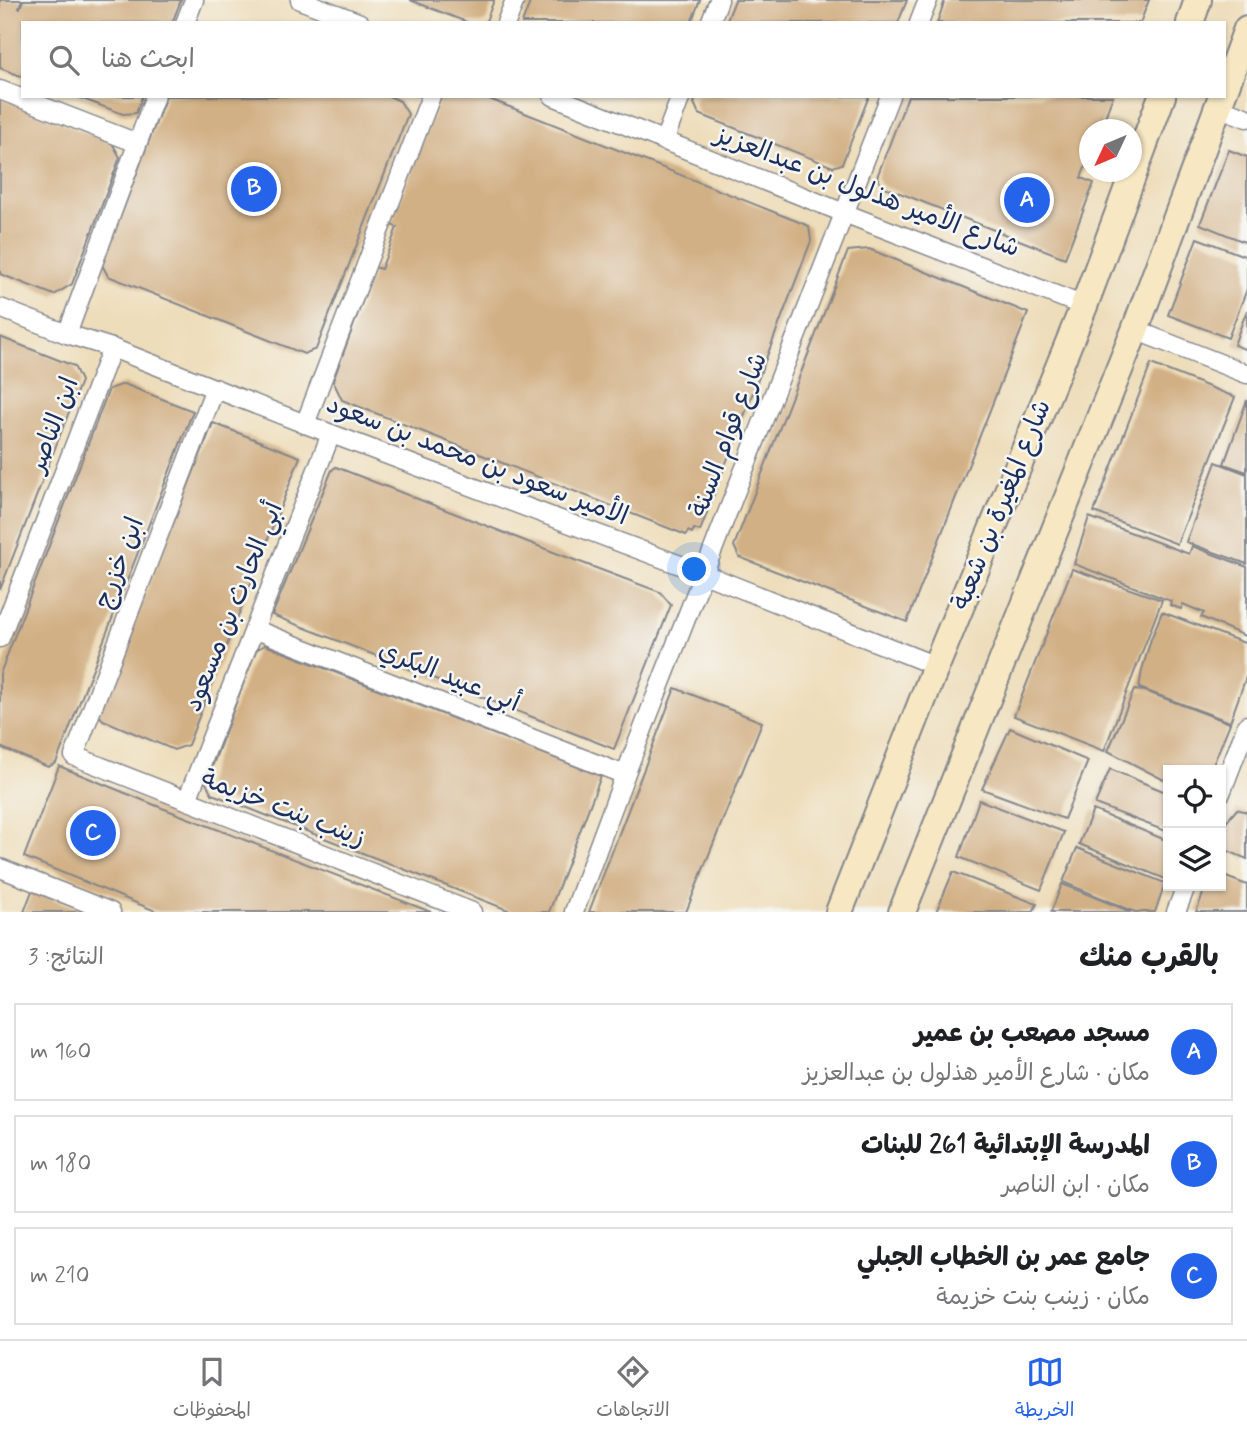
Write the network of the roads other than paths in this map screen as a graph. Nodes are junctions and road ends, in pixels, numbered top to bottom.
1 (194, 0) edge
2 (300, 0) edge
3 (515, 0) edge
4 (719, 0) edge
5 (928, 0) edge
6 (1198, 0) edge
7 (186, 21) edge
8 (355, 21) edge
9 (507, 21) edge
10 (711, 21) edge
11 (920, 21) edge
12 (1191, 21) edge
13 (1247, 29) edge
14 (1226, 87) edge
15 (0, 90) edge
16 (154, 98) edge
17 (430, 98) edge
18 (558, 98) edge
19 (680, 98) edge
20 (889, 98) edge
21 (1161, 98) edge
22 (1222, 98) edge
23 (1247, 118) edge
24 (664, 141) junction
25 (137, 143) junction
26 (844, 213) junction
27 (1084, 306) junction
28 (0, 308) edge
29 (1135, 330) junction
30 (67, 334) junction
31 (112, 348) junction
32 (1247, 374) edge
33 (215, 388) junction
34 (305, 424) junction
35 (331, 434) junction
36 (704, 574) junction
37 (254, 629) junction
38 (0, 638) edge
39 (936, 666) junction
40 (1247, 724) edge
41 (74, 756) joint
42 (625, 775) junction
43 (1226, 780) edge
44 (187, 800) junction
45 (0, 869) edge
46 (1183, 891) edge
47 (111, 912) edge
48 (472, 912) edge
49 (575, 912) edge
50 (839, 912) edge
51 (902, 912) edge
52 (1176, 912) edge

1 - 7 street
2 - 8 street
3 - 9 street
4 - 10 street
5 - 11 street
6 - 12 street
13 - 14 street
15 - 25 street
16 - 25 street
17 - 34 street
18 - 24 street, شارع الأمير هذلول بن عبدالعزيز
19 - 24 street
20 - 26 street, شارع قوام السنة
21 - 27 street, شارع المغيرة بن شعبة
22 - 23 street
22 - 29 street
24 - 26 street, شارع الأمير هذلول بن عبدالعزيز
25 - 30 street
26 - 27 street, شارع الأمير هذلول بن عبدالعزيز
26 - 36 street, شارع قوام السنة
27 - 39 street, شارع المغيرة بن شعبة
28 - 30 street, الأمير سعود بن محمد بن سعود
29 - 32 street
29 - 51 street
30 - 31 street, الأمير سعود بن محمد بن سعود
31 - 33 street, الأمير سعود بن محمد بن سعود
31 - 38 street, ابن الناصر
33 - 34 street, الأمير سعود بن محمد بن سعود
33 - 41 street, ابن خزرج
34 - 35 street, الأمير سعود بن محمد بن سعود
35 - 36 street, الأمير سعود بن محمد بن سعود
35 - 37 street, أبي الحارث بن مسعود
36 - 39 street, الأمير سعود بن محمد بن سعود
36 - 42 street, شارع قوام السنة
37 - 42 street, أبي عبيد البكري
37 - 44 street, أبي الحارث بن مسعود
39 - 50 street, شارع المغيرة بن شعبة
40 - 43 street
41 - 44 street, زينب بنت خزيمة
42 - 49 street, شارع قوام السنة
44 - 48 street, زينب بنت خزيمة
45 - 47 street
46 - 52 street

